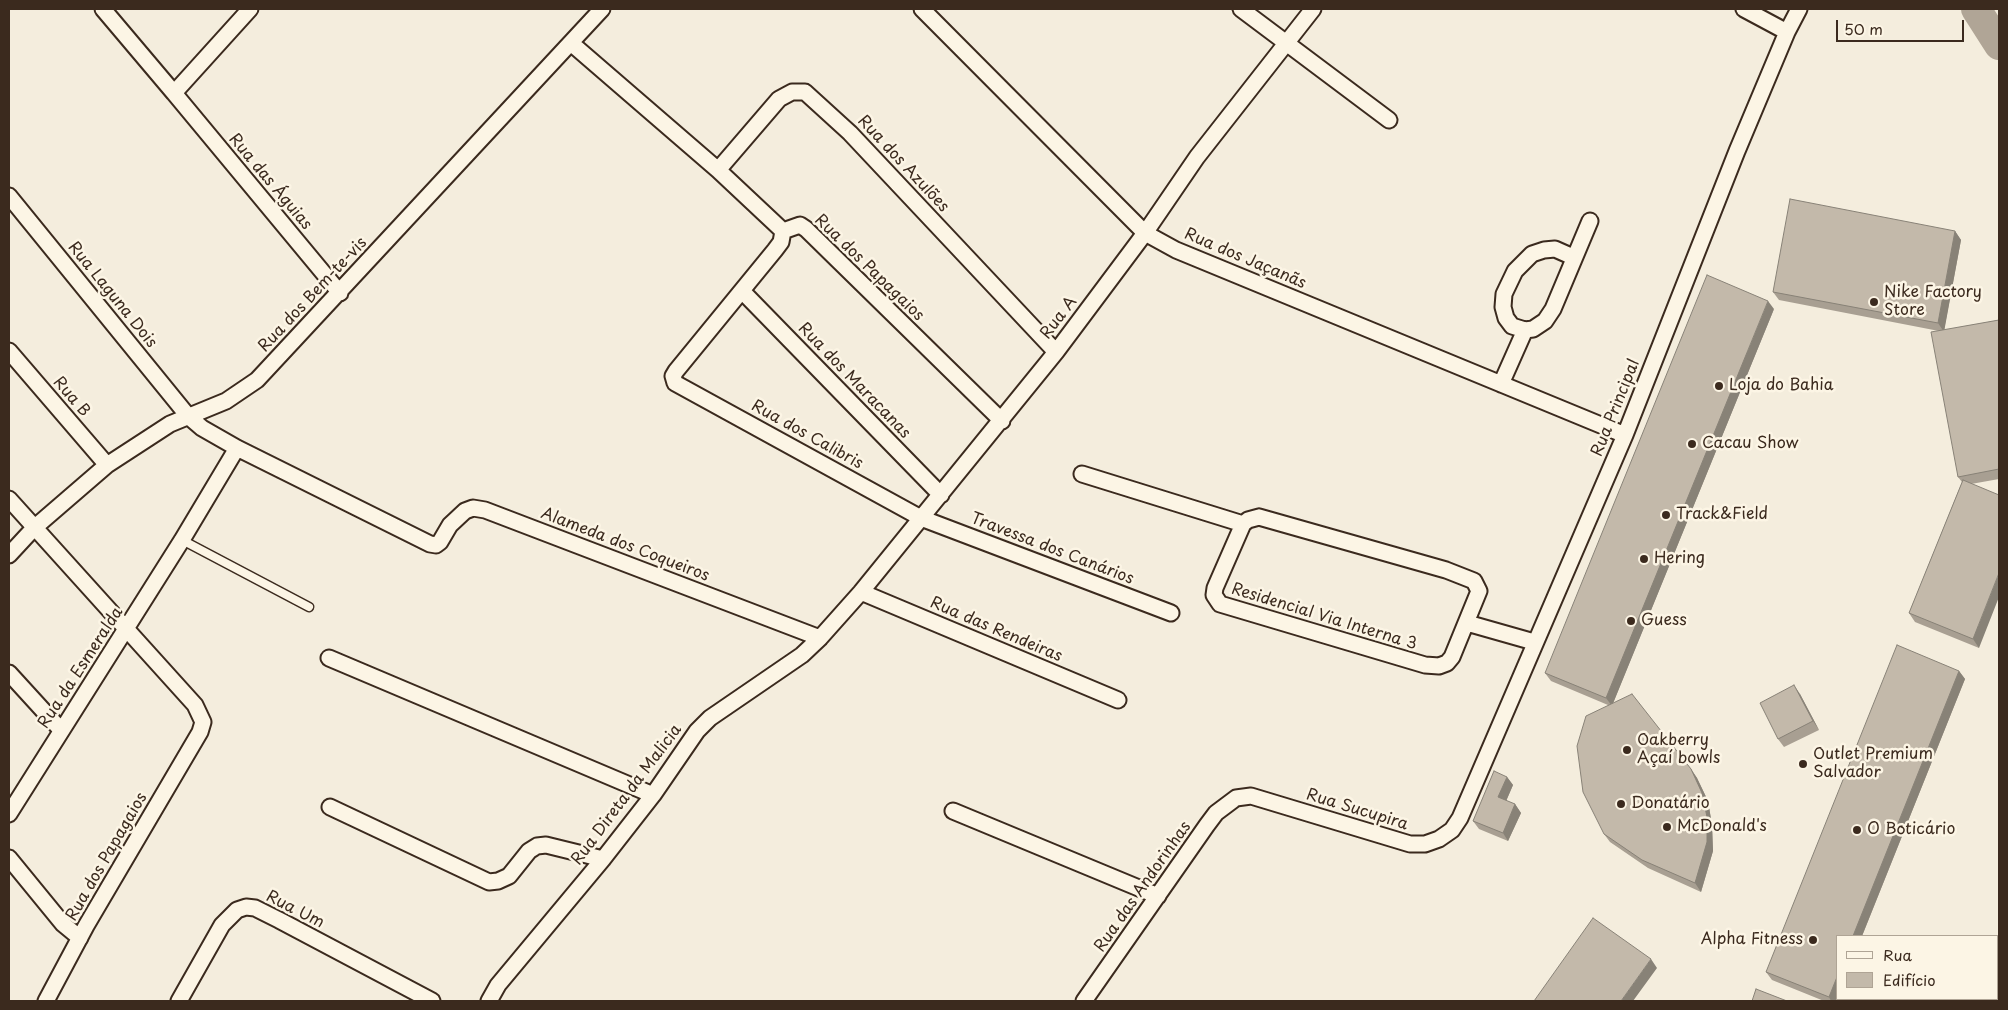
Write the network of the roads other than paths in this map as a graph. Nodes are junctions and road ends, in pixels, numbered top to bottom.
1 (103, 9) edge
2 (250, 9) edge
3 (602, 9) edge
4 (922, 9) edge
5 (1241, 9) edge
6 (1313, 9) edge
7 (1744, 9) edge
8 (1799, 9) edge
9 (1787, 32) junction
10 (1286, 42) junction
11 (571, 43) junction
12 (174, 93) junction
13 (1389, 120) dead end
14 (718, 170) junction
15 (9, 196) edge
16 (1590, 221) dead end
17 (783, 231) junction
18 (1145, 233) junction
19 (1573, 257) junction
20 (743, 292) junction
21 (340, 293) junction
22 (1525, 330) junction
23 (9, 351) edge
24 (1056, 352) junction
25 (1500, 384) junction
26 (188, 416) junction
27 (1002, 420) junction
28 (1625, 435) junction
29 (237, 448) junction
30 (107, 465) junction
31 (1082, 474) dead end
32 (940, 494) junction
33 (9, 499) edge
34 (921, 518) junction
35 (1243, 524) junction
36 (34, 528) junction
37 (182, 540) junction
38 (430, 544) joint
39 (9, 555) edge
40 (860, 592) junction
41 (308, 607) dead end
42 (1171, 613) dead end
43 (1467, 623) junction
44 (126, 629) junction
45 (820, 638) junction
46 (1534, 642) junction
47 (329, 658) dead end
48 (9, 673) edge
49 (1118, 700) dead end
50 (61, 730) junction
51 (653, 795) junction
52 (1236, 798) joint
53 (330, 807) dead end
54 (953, 811) dead end
55 (9, 814) edge
56 (1460, 818) joint
57 (9, 858) edge
58 (604, 859) junction
59 (1158, 896) junction
60 (80, 938) junction
61 (46, 1001) edge
62 (179, 1001) edge
63 (432, 1001) edge
64 (489, 1001) edge
65 (1084, 1001) edge

1 - 12 street, Rua das Águias
2 - 12 street
3 - 11 street, Rua dos Bem-te-vis
4 - 18 street, Rua dos Jaçanãs
5 - 10 street
6 - 10 street, Rua A
7 - 9 street
8 - 9 street, Rua Principal
9 - 28 street, Rua Principal
10 - 13 street
10 - 18 street, Rua A
11 - 14 street
11 - 21 street, Rua dos Bem-te-vis
12 - 21 street, Rua das Águias
14 - 17 street
14 - 24 street, Rua dos Azulões
15 - 26 street, Rua Laguna Dois
16 - 19 street
17 - 20 street
17 - 27 street, Rua dos Papagaios
18 - 24 street, Rua A
18 - 25 street, Rua dos Jaçanãs
19 - 22 street
19 - 22 street
20 - 32 street, Rua dos Maracanas
20 - 34 street, Rua dos Calibris
21 - 26 street, Rua dos Bem-te-vis
22 - 25 street
23 - 30 street, Rua B
24 - 27 street, Rua A
25 - 28 street, Rua dos Jaçanãs
26 - 29 street, Rua Laguna Dois
26 - 30 street, Rua dos Bem-te-vis
27 - 32 street, Rua A
28 - 46 street, Rua Principal
29 - 37 street, Rua da Esmeralda
29 - 38 street, Rua Laguna Dois
30 - 36 street, Rua dos Bem-te-vis
31 - 35 street
32 - 34 street, Rua A
33 - 36 street
34 - 40 street, Rua A
34 - 42 street, Travessa dos Canários
35 - 43 street
35 - 43 street, Residencial Via Interna 3
36 - 39 street, Rua dos Bem-te-vis
36 - 44 street
37 - 41 lane
37 - 44 street, Rua da Esmeralda
38 - 45 street, Alameda dos Coqueiros
40 - 45 street, Rua A
40 - 49 street, Rua das Rendeiras
43 - 46 street
44 - 50 street, Rua da Esmeralda
44 - 60 street, Rua dos Papagaios
45 - 51 street, Rua Direta da Malicia
46 - 56 street, Rua Principal
47 - 51 street
48 - 50 street
50 - 55 street, Rua da Esmeralda
51 - 58 street, Rua Direta da Malicia
52 - 56 street, Rua Sucupira
52 - 59 street, Rua das Andorinhas
53 - 58 street
54 - 59 street
57 - 60 street
58 - 64 street, Rua Direta da Malicia
59 - 65 street, Rua das Andorinhas
60 - 61 street, Rua dos Papagaios
62 - 63 street, Rua Um

